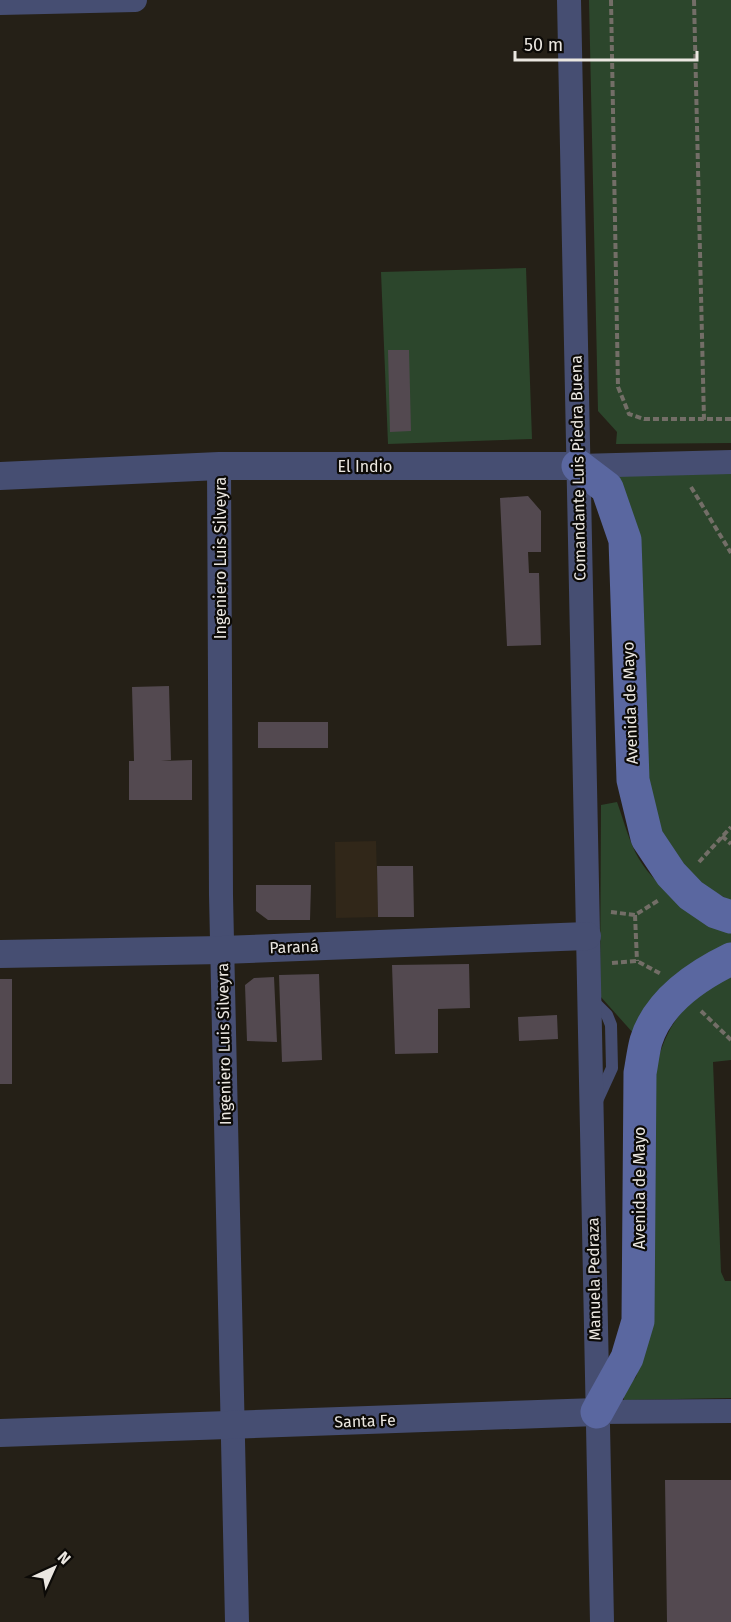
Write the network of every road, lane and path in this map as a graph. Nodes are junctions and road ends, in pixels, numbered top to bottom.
1 (135, 0) edge
2 (569, 0) edge
3 (611, 0) edge
4 (694, 0) edge
5 (0, 3) edge
6 (731, 419) edge
7 (705, 420) junction
8 (731, 462) edge
9 (219, 466) junction
10 (578, 466) junction
11 (0, 476) edge
12 (690, 485) dead end
13 (731, 553) edge
14 (731, 827) edge
15 (722, 836) junction
16 (731, 844) edge
17 (698, 862) dead end
18 (662, 897) dead end
19 (586, 908) junction
20 (635, 915) junction
21 (731, 917) edge
22 (587, 936) junction
23 (222, 950) junction
24 (0, 954) edge
25 (731, 959) edge
26 (636, 961) junction
27 (588, 965) junction
28 (669, 978) dead end
29 (695, 1006) dead end
30 (731, 1040) edge
31 (731, 1411) edge
32 (597, 1412) junction
33 (233, 1425) junction
34 (0, 1433) edge
35 (237, 1622) edge
36 (602, 1622) edge

1 - 5 street
2 - 10 street, Comandante Luis Piedra Buena
3 - 7 path
4 - 7 path
6 - 7 path
8 - 10 street, El Indio
9 - 10 street, El Indio
9 - 11 street, El Indio
9 - 23 street, Ingeniero Luis Silveyra
10 - 19 street, Comandante Luis Piedra Buena
10 - 21 main road, Avenida de Mayo
12 - 13 path
14 - 15 path
15 - 16 path
15 - 17 path
18 - 20 path
19 - 20 path
19 - 22 street, Comandante Luis Piedra Buena
20 - 26 path
22 - 23 street, Paraná
22 - 27 street, Manuela Pedraza
23 - 24 street, Paraná
23 - 33 street, Ingeniero Luis Silveyra
25 - 32 main road, Avenida de Mayo
26 - 27 path
26 - 28 path
27 - 32 street, Manuela Pedraza
29 - 30 path
31 - 32 street, Santa Fe
32 - 33 street, Santa Fe
32 - 36 street, Manuela Pedraza
33 - 34 street, Santa Fe
33 - 35 street, Ingeniero Luis Silveyra

